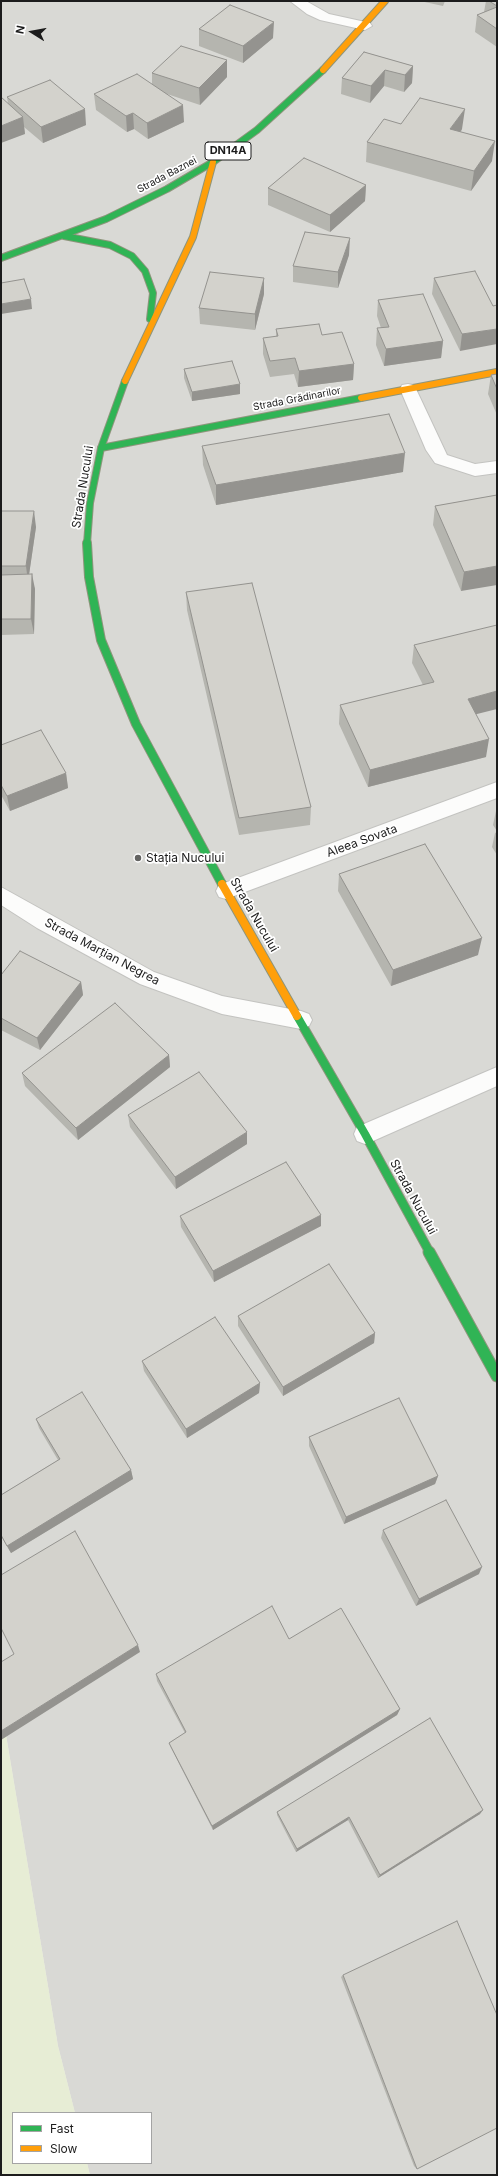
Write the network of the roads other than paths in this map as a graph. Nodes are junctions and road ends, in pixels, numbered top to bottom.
1 (297, 1) edge
2 (385, 1) edge
3 (365, 26) junction
4 (213, 162) junction
5 (64, 236) junction
6 (1, 258) edge
7 (150, 326) junction
8 (497, 372) edge
9 (408, 389) junction
10 (101, 448) junction
11 (497, 467) edge
12 (497, 790) edge
13 (226, 891) junction
14 (1, 895) edge
15 (301, 1020) junction
16 (497, 1076) edge
17 (365, 1134) junction
18 (497, 1376) edge

1 - 3 street
2 - 3 main road, Strada Baznei / DN14A
3 - 4 main road, Strada Baznei / DN14A
4 - 5 main road, Strada Baznei / DN14A
4 - 7 main road, Strada Nucului
5 - 6 main road, Strada Baznei / DN14A
5 - 7 main road, Strada Nucului
7 - 10 main road, Strada Nucului
8 - 9 main road, Strada Grădinarilor
9 - 10 main road, Strada Grădinarilor
9 - 11 street
10 - 13 main road, Strada Nucului
12 - 13 street, Aleea Sovata
13 - 15 main road, Strada Nucului
14 - 15 street, Strada Marțian Negrea
15 - 17 main road, Strada Nucului
16 - 17 street
17 - 18 main road, Strada Nucului

